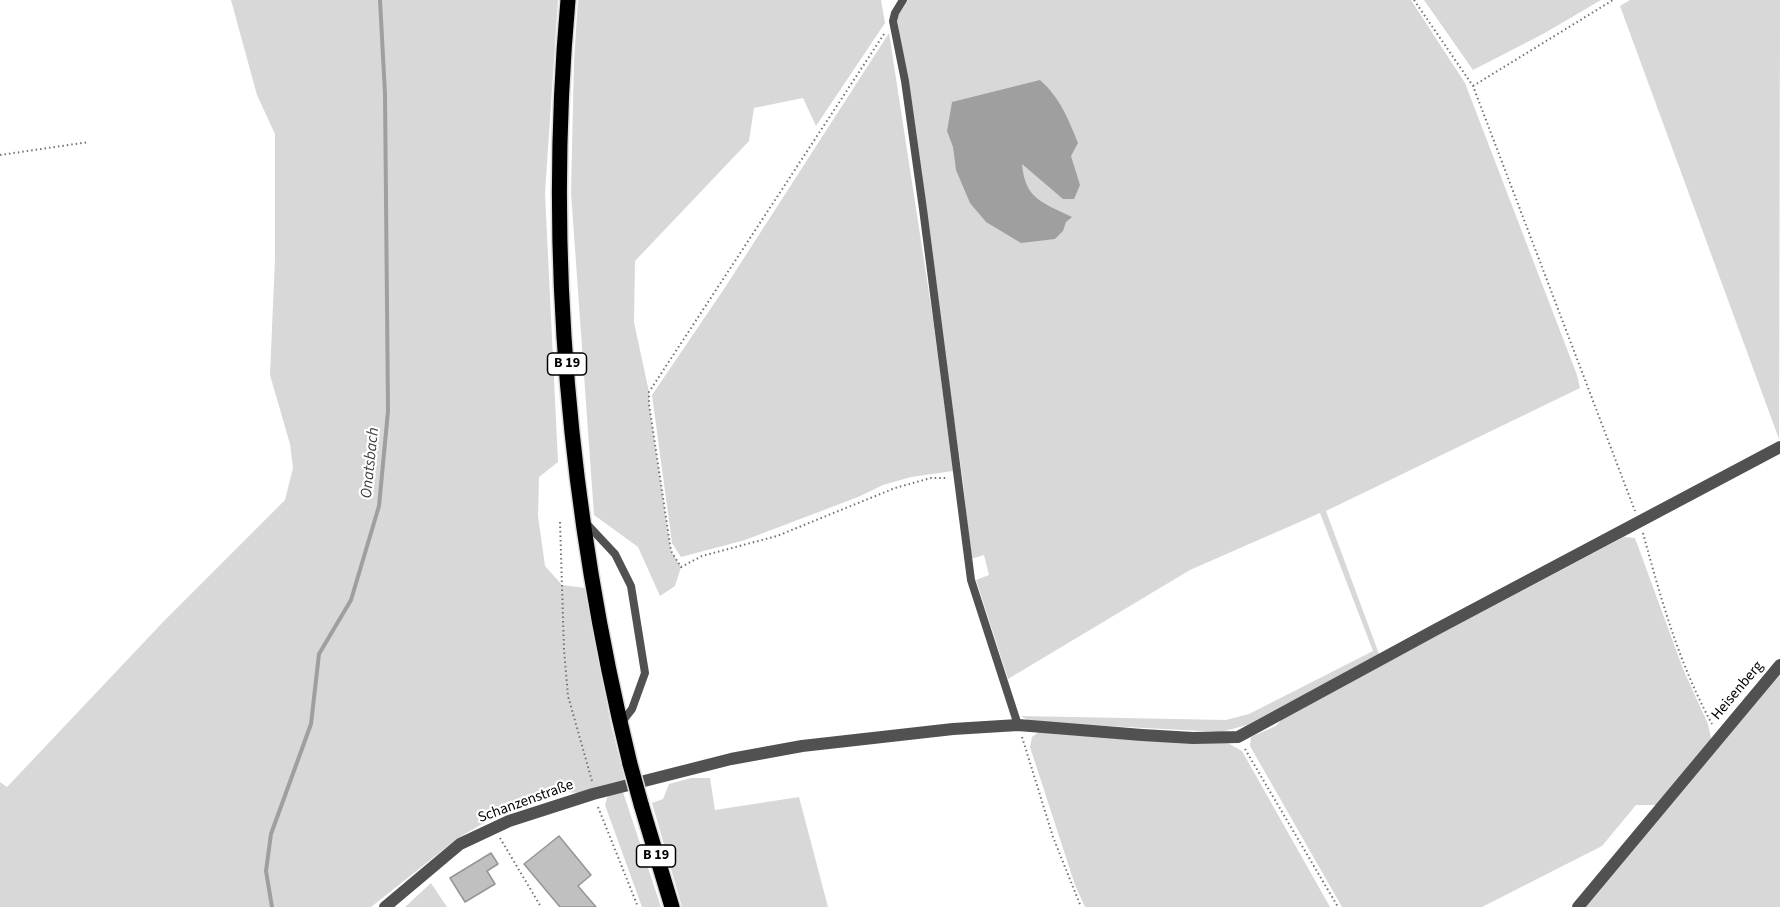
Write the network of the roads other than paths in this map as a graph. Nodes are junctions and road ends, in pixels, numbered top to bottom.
1 (568, 0) edge
2 (903, 0) edge
3 (1780, 447) edge
4 (583, 519) junction
5 (1780, 664) edge
6 (620, 723) junction
7 (1018, 725) junction
8 (385, 907) edge
9 (672, 907) edge
10 (1578, 907) edge

1 - 4 main road, B 19
2 - 7 lane
3 - 7 street, Schanzenstraße
4 - 6 main road, B 19
4 - 6 lane
5 - 10 street, Heisenberg
6 - 9 main road, B 19, bridge
7 - 8 street, Schanzenstraße

